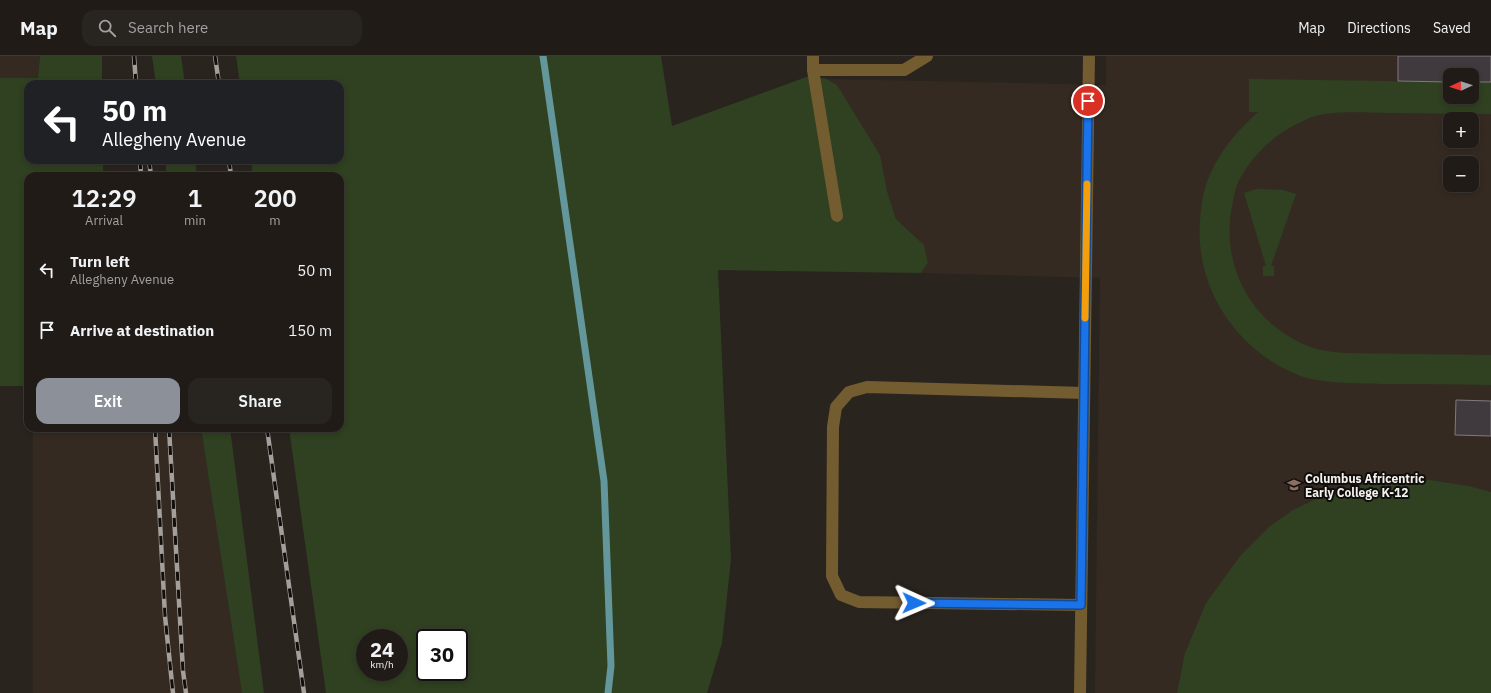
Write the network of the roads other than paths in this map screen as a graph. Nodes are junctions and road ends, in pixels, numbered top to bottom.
1 (813, 56) edge
2 (927, 56) edge
3 (1089, 56) edge
4 (813, 70) junction
5 (837, 216) dead end
6 (1084, 393) junction
7 (1081, 605) junction
8 (1080, 693) edge

1 - 4 street
2 - 4 street
3 - 6 street
4 - 5 street
6 - 7 street
6 - 7 street
7 - 8 street

